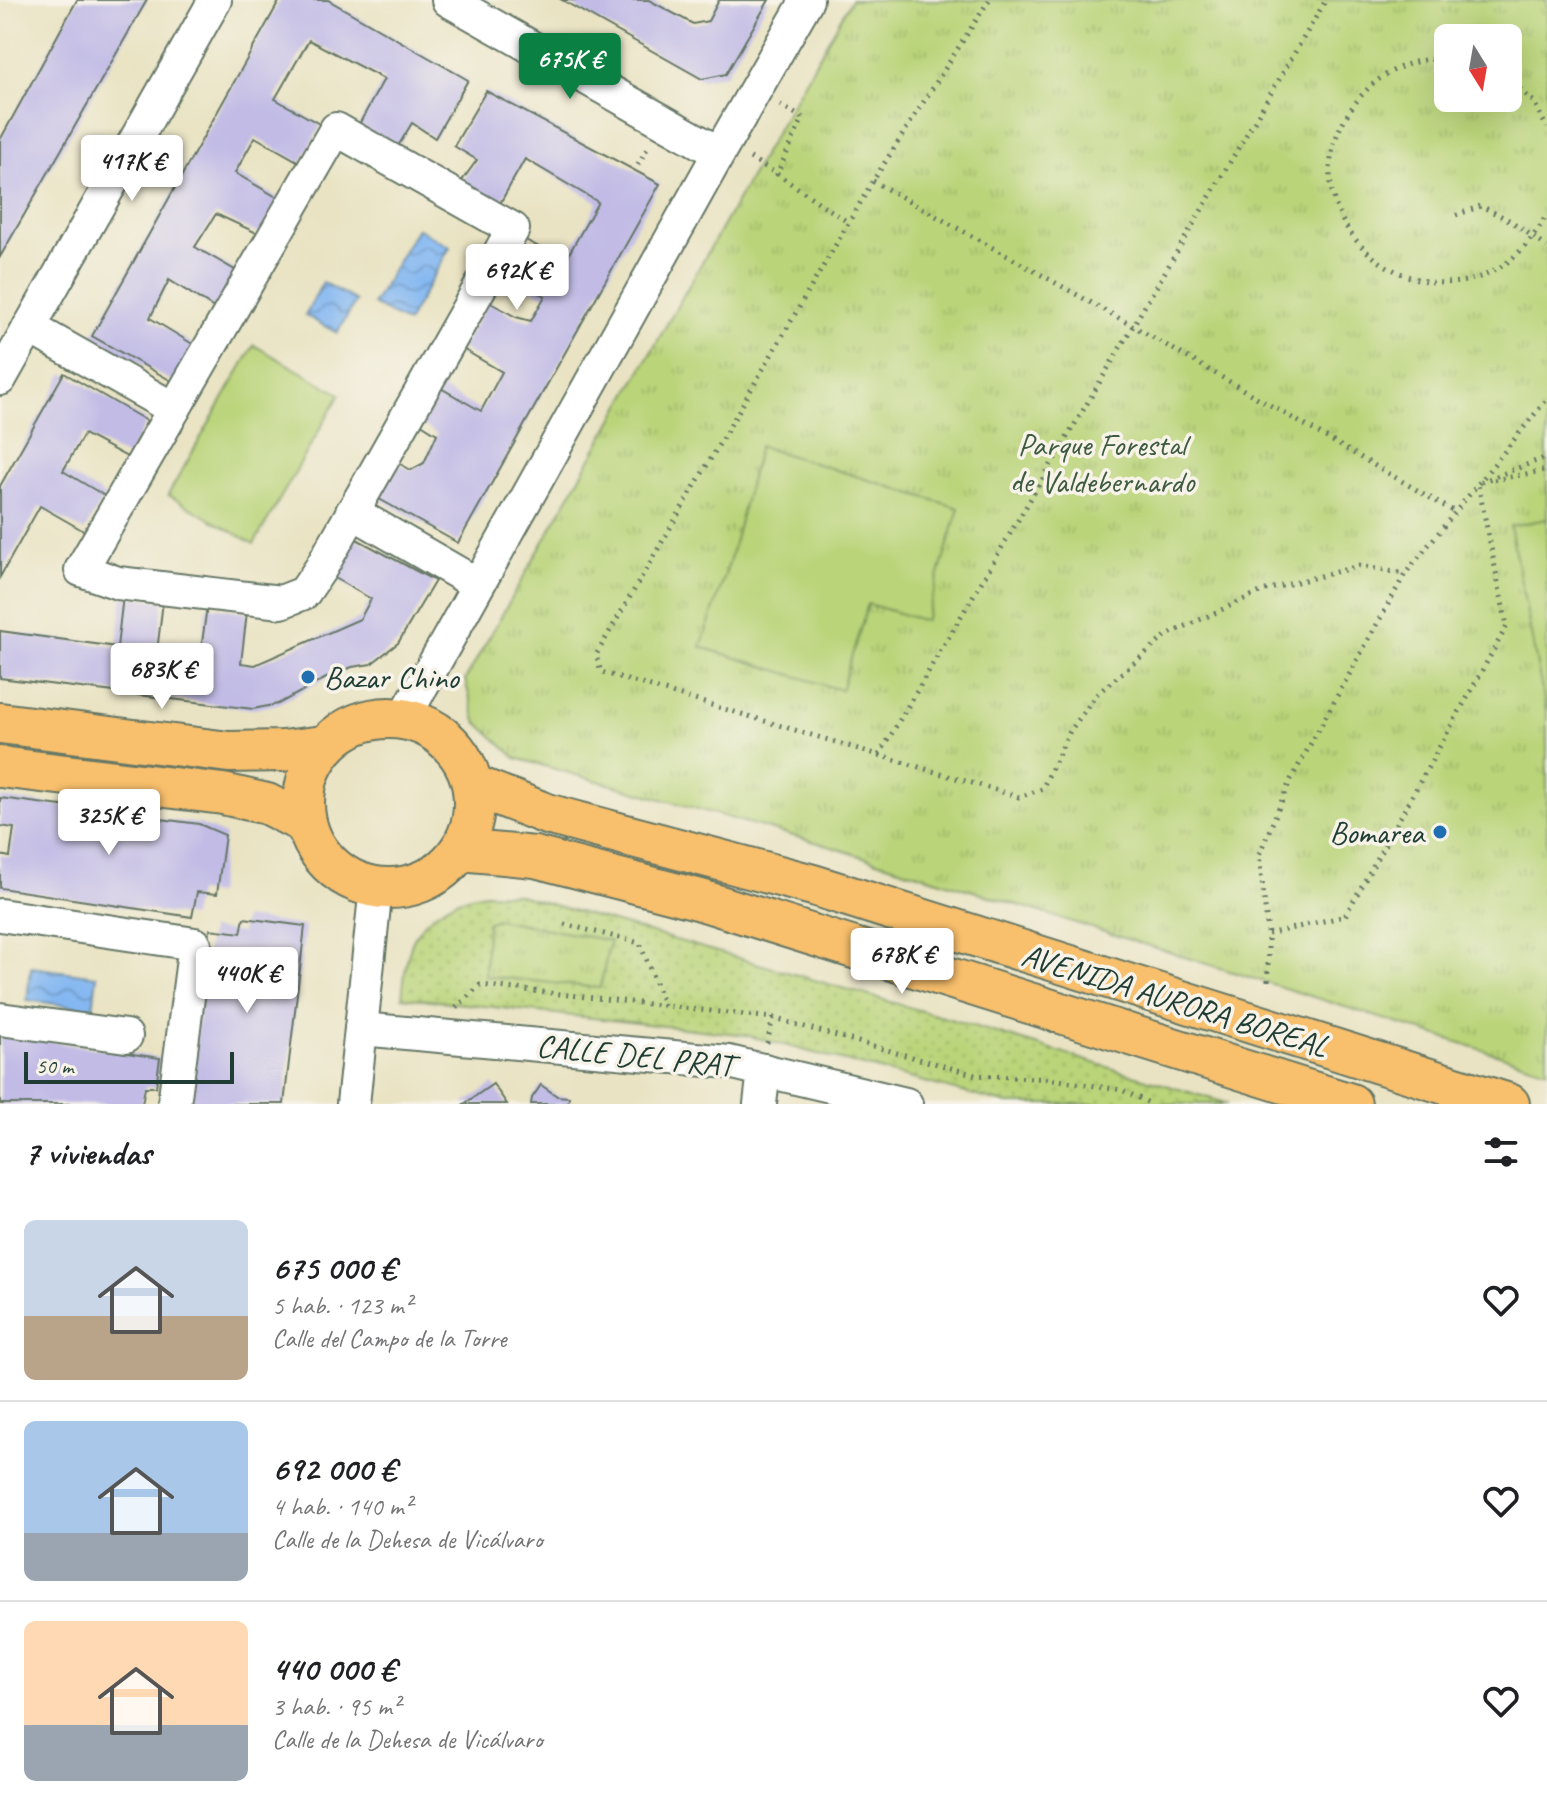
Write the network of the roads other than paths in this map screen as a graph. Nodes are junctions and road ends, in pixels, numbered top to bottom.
1 (215, 0) edge
2 (448, 0) edge
3 (807, 0) edge
4 (734, 155) junction
5 (29, 327) junction
6 (2, 371) edge
7 (174, 409) junction
8 (352, 512) junction
9 (477, 584) junction
10 (404, 718) junction
11 (0, 723) edge
12 (324, 746) junction
13 (0, 767) edge
14 (473, 785) junction
15 (306, 824) junction
16 (460, 850) junction
17 (376, 887) junction
18 (0, 915) edge
19 (0, 1019) edge
20 (361, 1029) junction
21 (126, 1036) dead end
22 (766, 1057) junction
23 (174, 1104) edge
24 (353, 1104) edge
25 (760, 1104) edge
26 (906, 1104) edge
27 (1351, 1104) edge
28 (1509, 1104) edge

1 - 5 street
2 - 4 street
3 - 4 street
4 - 9 street
5 - 6 street
5 - 7 street
7 - 8 street
7 - 8 street
8 - 9 street
9 - 10 street
10 - 12 main road
10 - 14 main road
11 - 12 main road
12 - 15 main road
13 - 15 main road
14 - 16 main road
14 - 28 main road, AVENIDA AURORA BOREAL
15 - 17 main road
16 - 17 main road
16 - 27 main road, AVENIDA AURORA BOREAL
17 - 20 street
18 - 23 street
19 - 21 street
20 - 22 street, CALLE DEL PRAT
20 - 24 street
22 - 25 street
22 - 26 street, CALLE DEL PRAT

